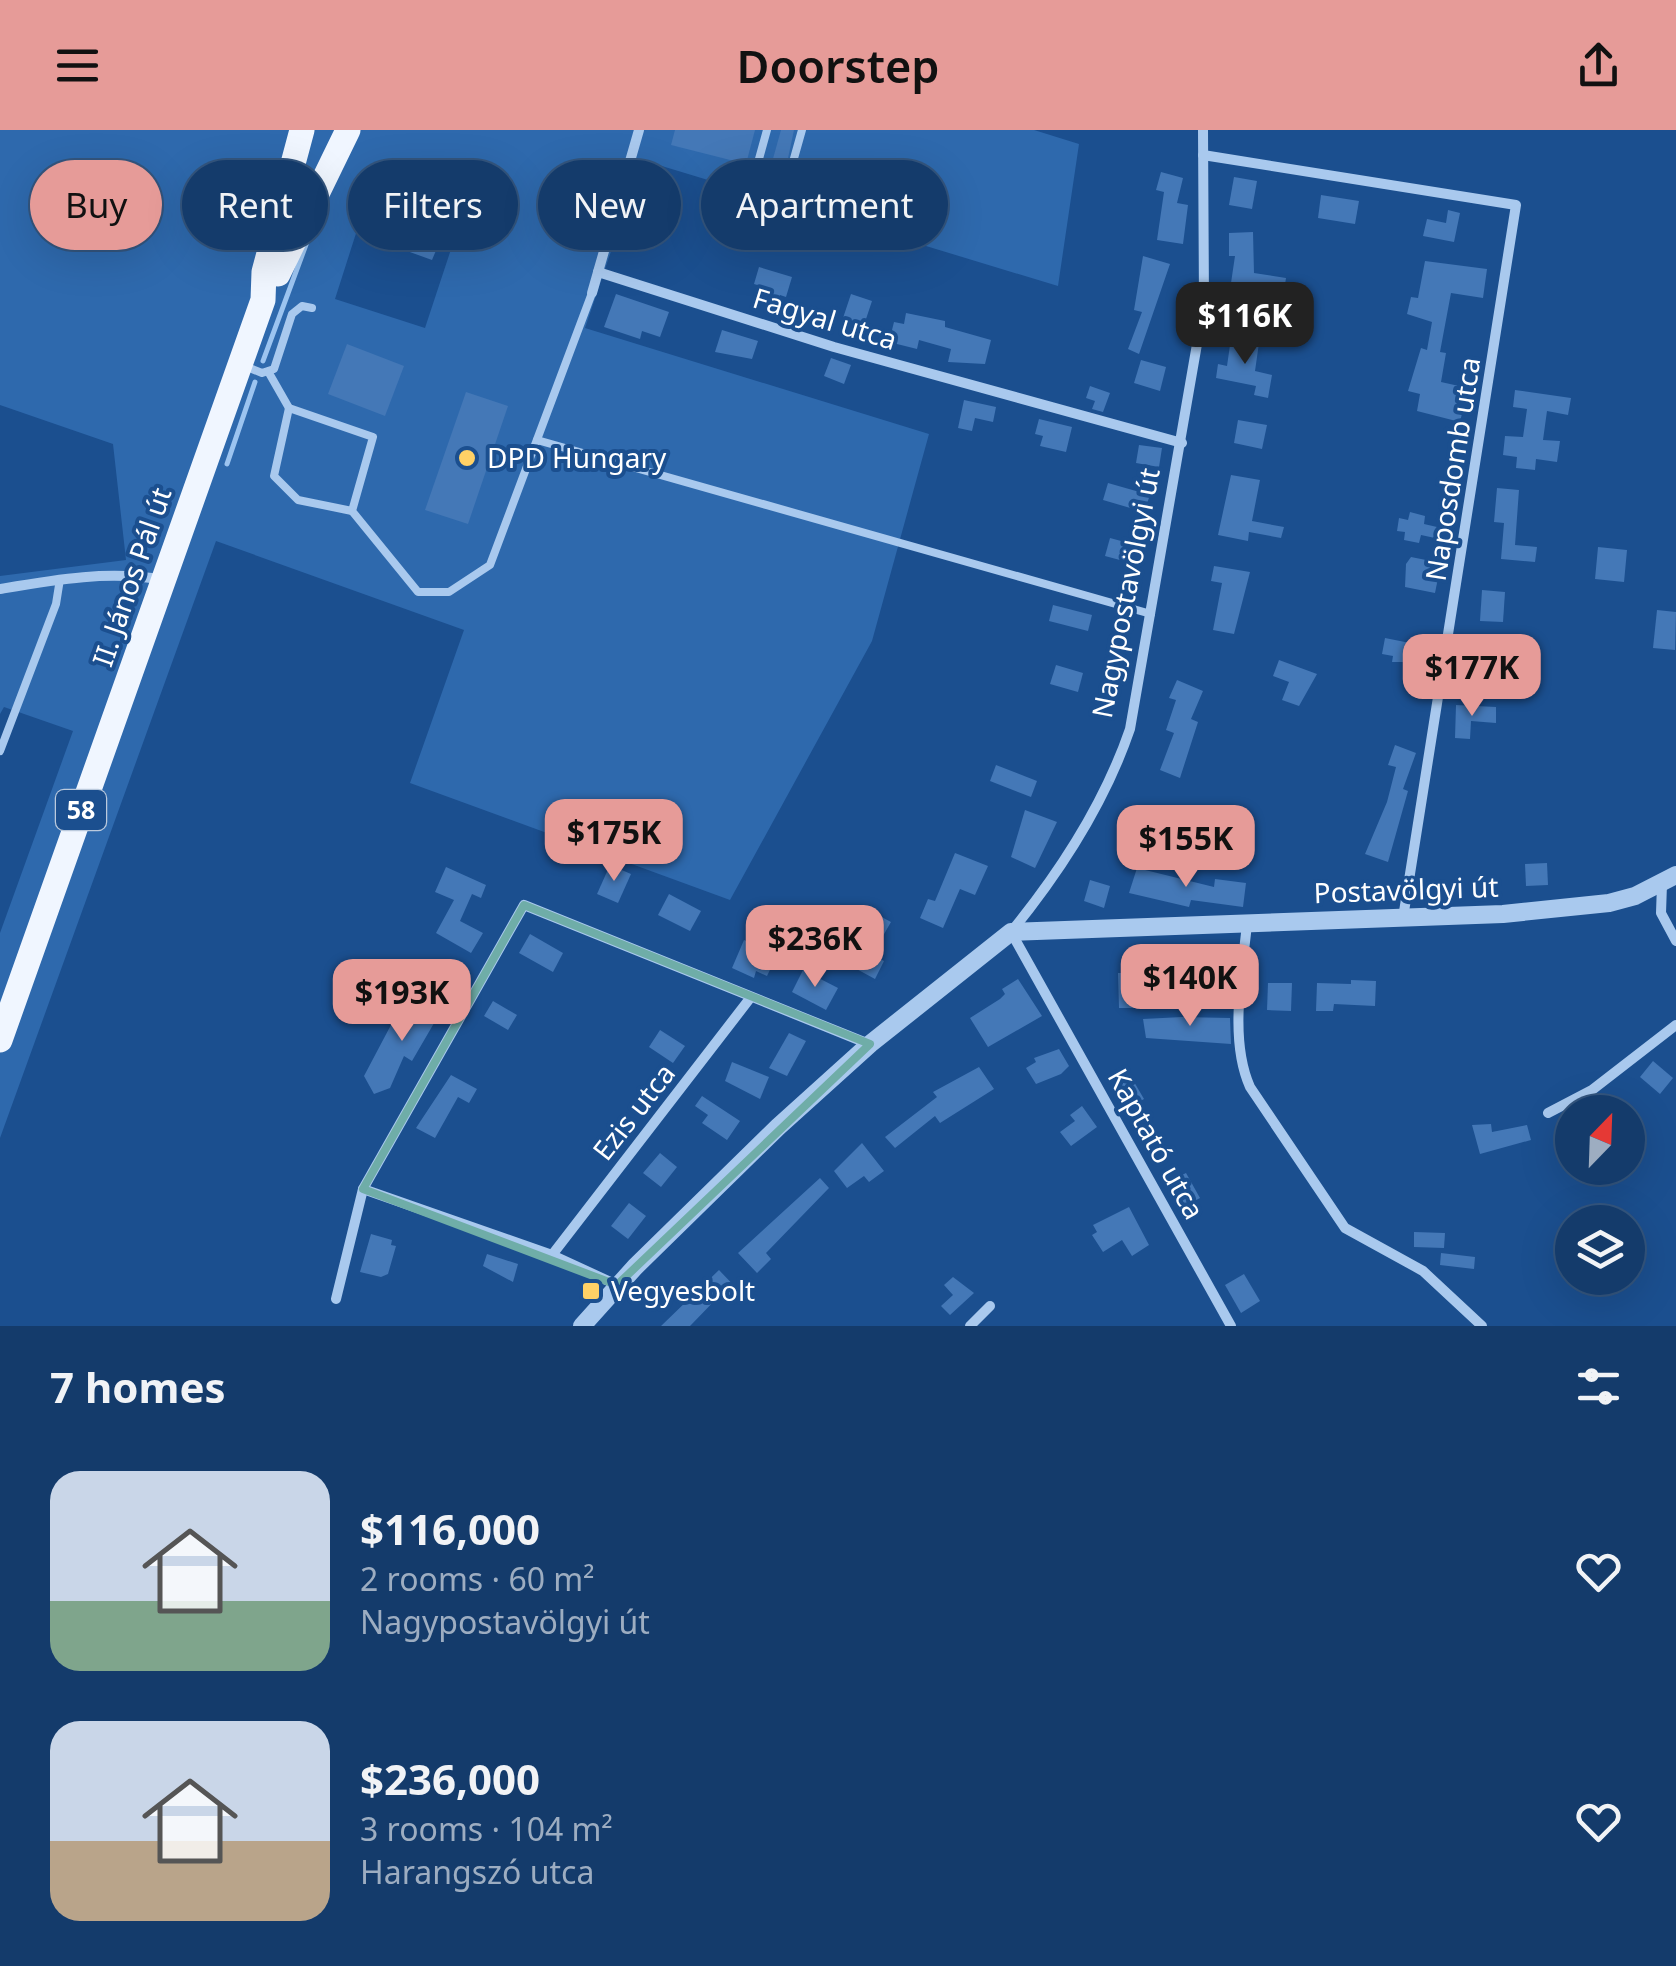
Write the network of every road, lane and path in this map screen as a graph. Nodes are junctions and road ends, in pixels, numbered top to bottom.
1 (302, 130) edge
2 (348, 130) edge
3 (638, 130) edge
4 (767, 130) edge
5 (802, 130) edge
6 (1203, 130) edge
7 (1203, 155) junction
8 (759, 160) edge
9 (793, 160) edge
10 (598, 272) junction
11 (592, 293) joint
12 (262, 300) junction
13 (312, 308) dead end
14 (239, 364) junction
15 (269, 373) junction
16 (289, 408) junction
17 (537, 440) junction
18 (1182, 444) junction
19 (352, 511) junction
20 (60, 579) junction
21 (163, 580) junction
22 (0, 589) edge
23 (1152, 614) junction
24 (0, 751) edge
25 (1669, 880) edge
26 (1635, 896) junction
27 (1661, 913) junction
28 (1403, 918) junction
29 (1246, 924) junction
30 (1011, 932) junction
31 (1676, 941) edge
32 (751, 998) junction
33 (1676, 1026) edge
34 (0, 1040) edge
35 (870, 1044) junction
36 (1548, 1113) dead end
37 (363, 1189) junction
38 (552, 1255) junction
39 (617, 1285) junction
40 (336, 1300) dead end
41 (990, 1306) dead end
42 (582, 1326) edge
43 (970, 1326) edge
44 (1232, 1326) edge
45 (1482, 1326) edge

1 - 12 main road, II. János Pál út / 58
2 - 12 main road, 58
3 - 10 street
4 - 8 lane
5 - 9 lane
6 - 7 street, Nagypostavölgyi út
7 - 18 street, Nagypostavölgyi út
7 - 28 street, Naposdomb utca
10 - 11 street
10 - 18 street, Fagyal utca
11 - 17 lane
12 - 14 main road, II. János Pál út / 58
13 - 15 lane
14 - 15 lane
14 - 21 main road, II. János Pál út / 58
15 - 16 lane
16 - 19 lane
16 - 19 lane
17 - 19 lane
17 - 23 lane
18 - 23 street, Nagypostavölgyi út
20 - 21 street
20 - 22 street
20 - 24 lane
21 - 34 main road, II. János Pál út / 58
23 - 30 street, Nagypostavölgyi út
25 - 26 street, Postavölgyi út
25 - 27 street
26 - 27 street
26 - 28 street, Postavölgyi út
27 - 31 street
28 - 29 street, Postavölgyi út
29 - 30 street, Postavölgyi út
29 - 45 street
30 - 35 street, Nagypostavölgyi út
30 - 44 street, Kaptató utca
32 - 35 street
32 - 37 street
32 - 38 street, Ezis utca
33 - 36 street
35 - 39 street, Nagypostavölgyi út
37 - 38 street
37 - 40 street
38 - 39 street
39 - 42 street, Nagypostavölgyi út
41 - 43 street

